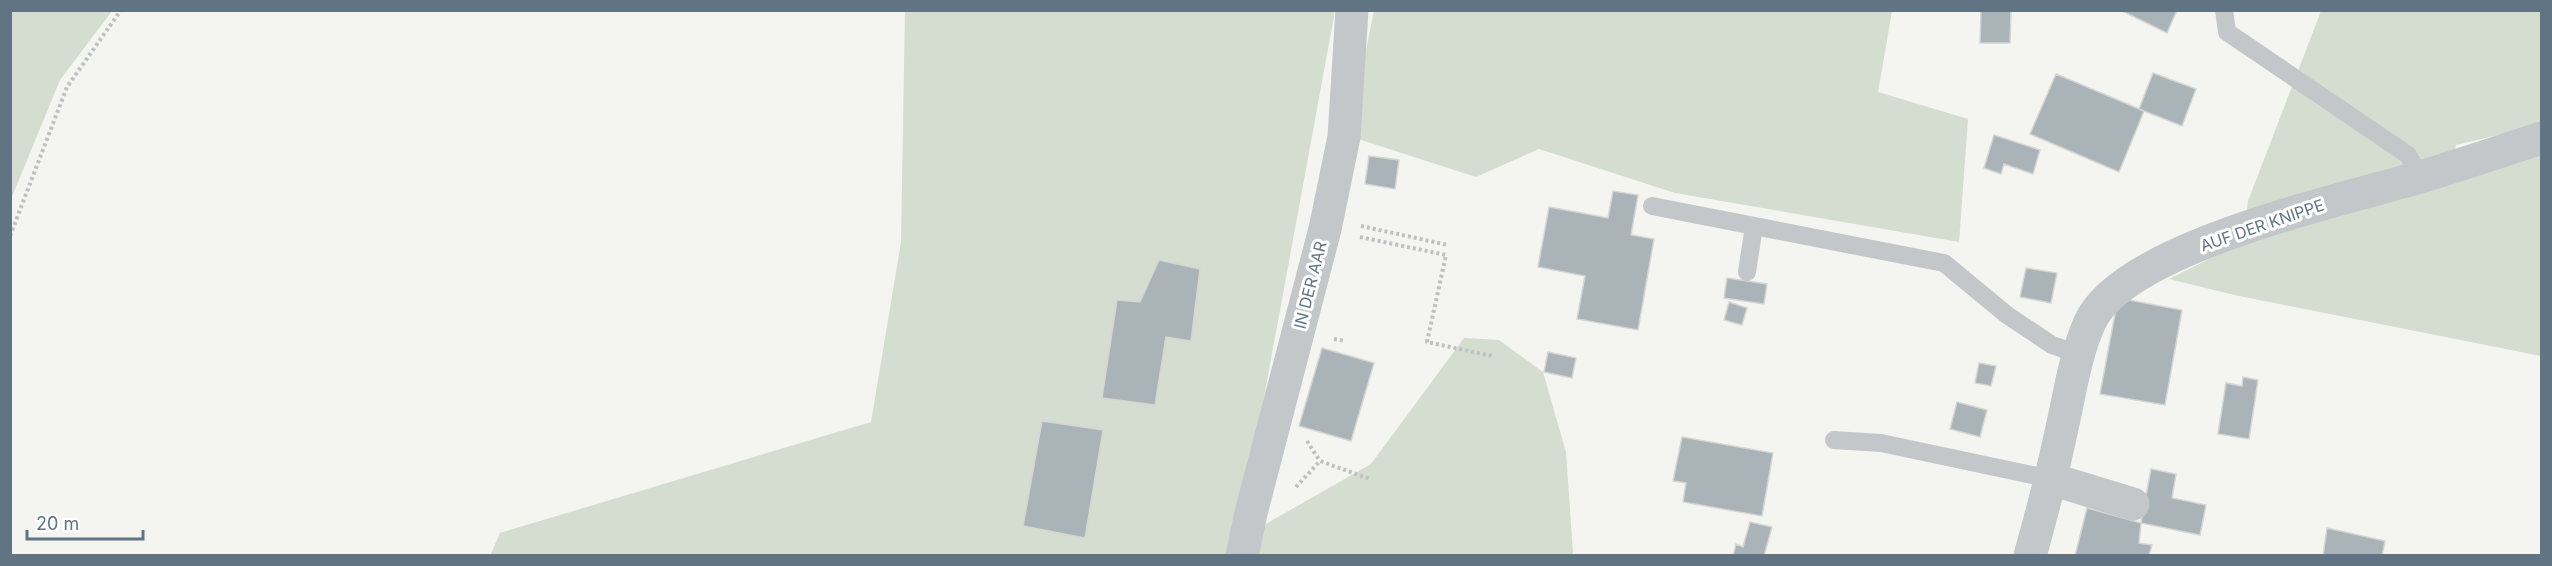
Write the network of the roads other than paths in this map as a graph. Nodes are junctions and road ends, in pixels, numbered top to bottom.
1 (1352, 10) edge
2 (2224, 10) edge
3 (2541, 138) edge
4 (2420, 177) junction
5 (1652, 206) dead end
6 (1754, 226) junction
7 (1747, 272) dead end
8 (2078, 354) junction
9 (1834, 440) dead end
10 (2051, 479) junction
11 (2133, 504) dead end
12 (1242, 555) edge
13 (2030, 555) edge

1 - 12 street, IN DER AAR
2 - 4 lane
3 - 4 street, AUF DER KNIPPE
4 - 8 street, AUF DER KNIPPE
5 - 6 lane
6 - 7 lane
6 - 8 lane
8 - 10 street, AUF DER KNIPPE
9 - 10 lane
10 - 11 street
10 - 13 street, AUF DER KNIPPE

